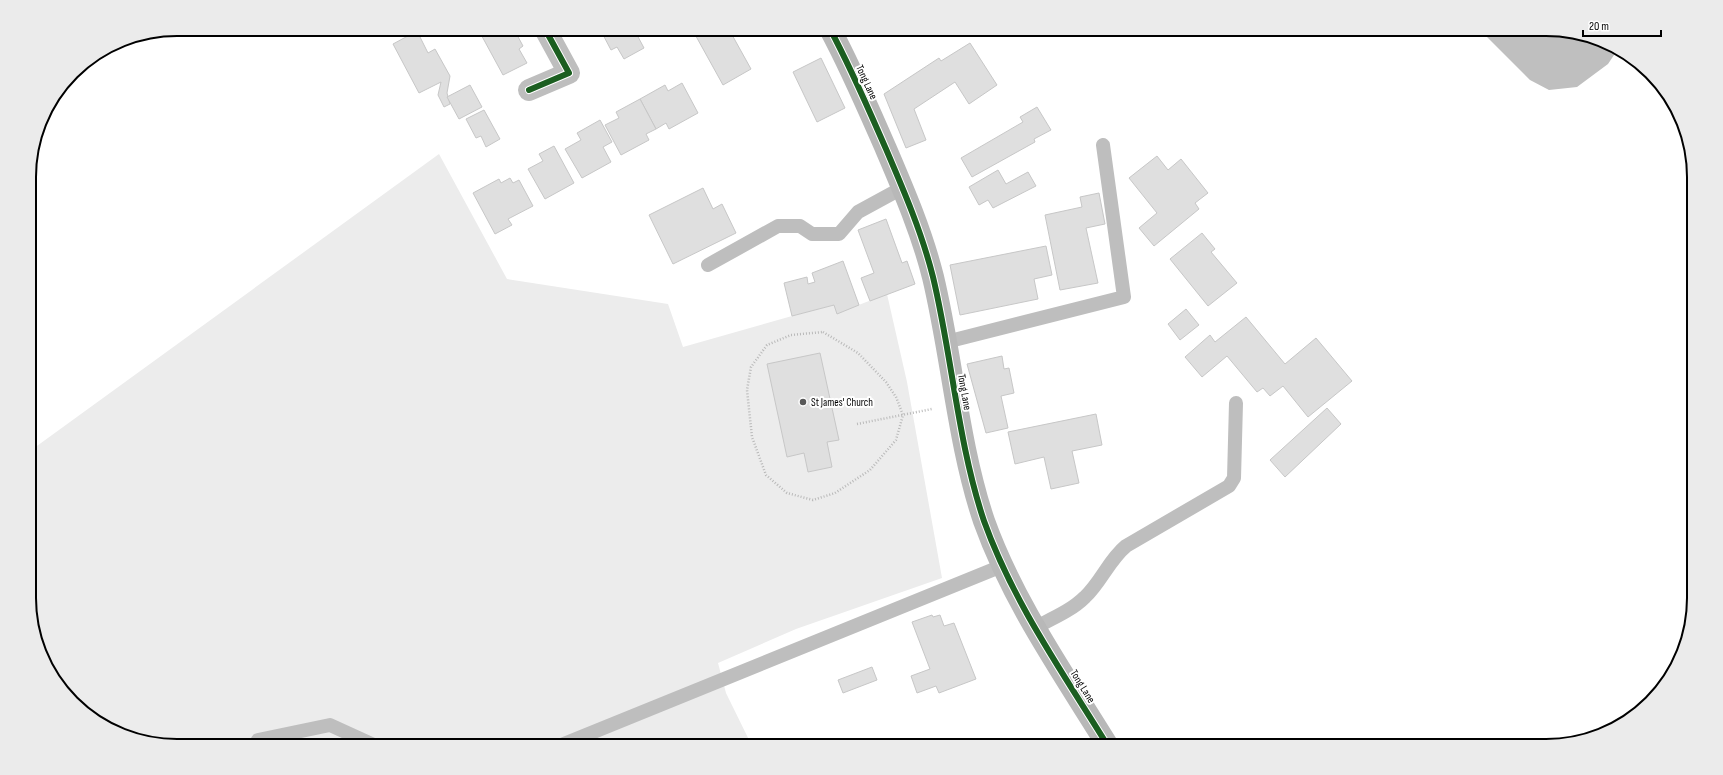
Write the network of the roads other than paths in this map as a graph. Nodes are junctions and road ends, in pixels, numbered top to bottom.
1 (549, 36) edge
2 (833, 36) edge
3 (529, 90) dead end
4 (1103, 145) dead end
5 (902, 188) junction
6 (708, 264) dead end
7 (946, 342) junction
8 (1236, 403) dead end
9 (1002, 566) junction
10 (1034, 628) junction
11 (263, 739) edge
12 (361, 739) edge
13 (576, 739) edge
14 (1104, 739) edge

1 - 3 street
2 - 5 street, Tong Lane
4 - 7 lane
5 - 6 lane
5 - 7 street, Tong Lane
7 - 9 street, Tong Lane
8 - 10 lane
9 - 10 street, Tong Lane
9 - 13 lane
10 - 14 street, Tong Lane
11 - 12 lane

